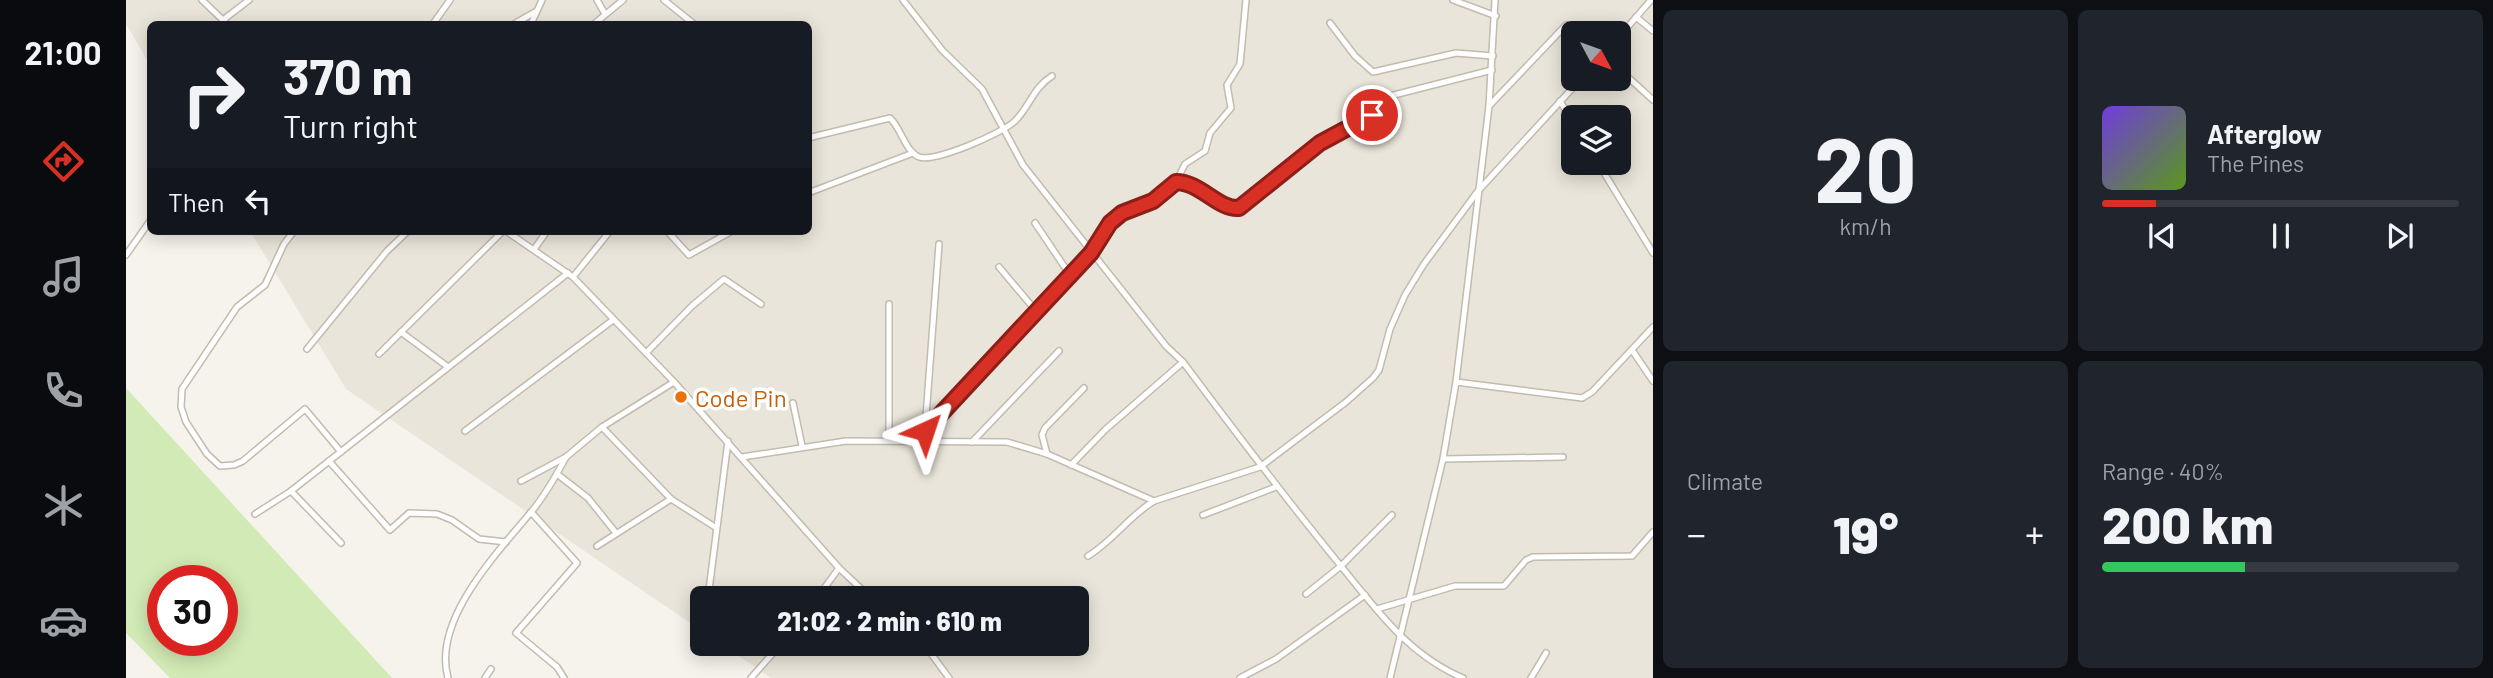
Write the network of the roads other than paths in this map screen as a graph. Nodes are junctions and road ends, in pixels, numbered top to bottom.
1 (202, 0) edge
2 (248, 0) edge
3 (450, 0) edge
4 (542, 0) edge
5 (597, 0) edge
6 (623, 0) edge
7 (664, 0) edge
8 (903, 0) edge
9 (1246, 0) edge
10 (1453, 0) edge
11 (1495, 0) edge
12 (1651, 0) edge
13 (536, 12) junction
14 (605, 14) junction
15 (1496, 16) junction
16 (1636, 17) junction
17 (224, 21) edge
18 (226, 21) edge
19 (435, 21) edge
20 (520, 21) edge
21 (532, 21) edge
22 (597, 21) edge
23 (690, 21) edge
24 (1330, 23) dead end
25 (1631, 23) edge
26 (1561, 30) edge
27 (1653, 31) edge
28 (1493, 56) junction
29 (1492, 70) junction
30 (1052, 76) dead end
31 (1631, 80) edge
32 (1570, 91) edge
33 (1653, 100) edge
34 (1560, 101) junction
35 (1562, 105) edge
36 (1489, 106) junction
37 (1004, 131) junction
38 (812, 137) edge
39 (913, 153) junction
40 (1605, 175) edge
41 (1176, 182) junction
42 (1478, 191) junction
43 (812, 192) edge
44 (1035, 223) dead end
45 (147, 225) edge
46 (291, 235) edge
47 (404, 235) edge
48 (501, 235) edge
49 (512, 235) edge
50 (544, 235) edge
51 (606, 235) edge
52 (671, 235) edge
53 (725, 235) edge
54 (939, 244) dead end
55 (535, 248) junction
56 (1091, 253) junction
57 (1653, 253) edge
58 (126, 255) edge
59 (999, 267) dead end
60 (570, 275) junction
61 (1070, 275) junction
62 (761, 304) dead end
63 (889, 304) dead end
64 (1036, 311) junction
65 (612, 320) junction
66 (1653, 327) edge
67 (401, 332) junction
68 (307, 349) dead end
69 (1632, 350) junction
70 (1059, 351) dead end
71 (379, 354) dead end
72 (646, 354) junction
73 (1183, 362) junction
74 (448, 367) junction
75 (1653, 381) edge
76 (674, 382) junction
77 (1456, 382) junction
78 (1084, 388) dead end
79 (793, 403) dead end
80 (602, 427) junction
81 (465, 431) dead end
82 (925, 431) junction
83 (889, 439) junction
84 (926, 440) junction
85 (728, 441) junction
86 (972, 442) junction
87 (802, 446) junction
88 (341, 452) junction
89 (1046, 454) junction
90 (566, 457) junction
91 (742, 457) junction
92 (1563, 457) dead end
93 (1443, 459) junction
94 (329, 461) junction
95 (1071, 465) junction
96 (1260, 467) junction
97 (557, 474) junction
98 (521, 481) dead end
99 (1276, 487) junction
100 (291, 491) junction
101 (671, 499) junction
102 (1154, 501) junction
103 (531, 512) junction
104 (255, 514) dead end
105 (1203, 515) dead end
106 (1392, 515) dead end
107 (715, 527) junction
108 (1653, 532) edge
109 (616, 533) junction
110 (341, 542) dead end
111 (506, 542) junction
112 (597, 546) dead end
113 (1088, 556) dead end
114 (1341, 566) junction
115 (839, 568) junction
116 (709, 586) edge
117 (826, 586) edge
118 (859, 586) edge
119 (1306, 594) dead end
120 (1365, 595) junction
121 (1410, 598) junction
122 (1377, 609) junction
123 (1401, 639) junction
124 (1546, 653) dead end
125 (771, 656) edge
126 (933, 656) edge
127 (491, 669) dead end
128 (1248, 676) edge
129 (753, 677) edge
130 (447, 678) edge
131 (485, 678) edge
132 (564, 678) edge
133 (949, 678) edge
134 (1240, 678) edge
135 (1390, 678) edge
136 (1463, 678) edge
137 (1531, 678) edge

1 - 17 street
2 - 18 street
3 - 19 street
4 - 13 street
5 - 14 street
6 - 14 street
7 - 23 street
8 - 37 street
9 - 41 street
10 - 15 street
11 - 15 street
12 - 16 street
13 - 20 street
13 - 21 street
14 - 22 street
15 - 28 street
16 - 25 street
16 - 27 street
24 - 28 street
26 - 36 street
28 - 29 street
29 - 36 street
29 - 41 street
30 - 37 street
31 - 33 street
32 - 34 street
34 - 35 street
34 - 42 street
36 - 42 street
37 - 39 street
37 - 56 street
38 - 39 street
39 - 43 street
40 - 57 street
41 - 56 street
42 - 77 street
42 - 96 street
44 - 61 street
45 - 58 street
46 - 88 street
47 - 68 street
48 - 67 street
49 - 55 street
50 - 55 street
51 - 60 street
52 - 53 street
54 - 82 street
55 - 60 street
56 - 61 street
56 - 73 street
59 - 64 street
60 - 65 street
60 - 74 street
61 - 64 street
62 - 72 street
63 - 83 street
64 - 82 street
65 - 72 street
65 - 81 street
66 - 69 street
67 - 71 street
67 - 74 street
69 - 75 street
69 - 77 street
70 - 86 street
72 - 76 street
73 - 95 street
73 - 96 street
74 - 88 street
76 - 80 street
76 - 85 street
77 - 93 street
78 - 89 street
79 - 87 street
80 - 90 street
80 - 101 street
82 - 84 street
83 - 84 street
83 - 87 street
84 - 86 street
85 - 91 street
85 - 107 street
86 - 89 street
87 - 91 street
88 - 94 street
89 - 95 street
90 - 97 street
90 - 98 street
91 - 115 street
92 - 93 street
93 - 121 street
94 - 100 street
94 - 111 street
95 - 102 street
96 - 99 street
96 - 102 street
97 - 103 street
97 - 109 street
99 - 105 street
99 - 114 street
100 - 104 street
100 - 110 street
101 - 107 street
101 - 109 street
102 - 113 street
103 - 111 street
103 - 132 street
106 - 114 street
107 - 116 street
108 - 121 street
109 - 112 street
111 - 130 street
114 - 119 street
114 - 120 street
115 - 117 street
115 - 118 street
120 - 122 street
120 - 128 street
121 - 122 street
121 - 123 street
122 - 123 street
123 - 135 street
123 - 136 street
124 - 137 street
125 - 129 street
126 - 133 street
127 - 131 street
128 - 134 street

